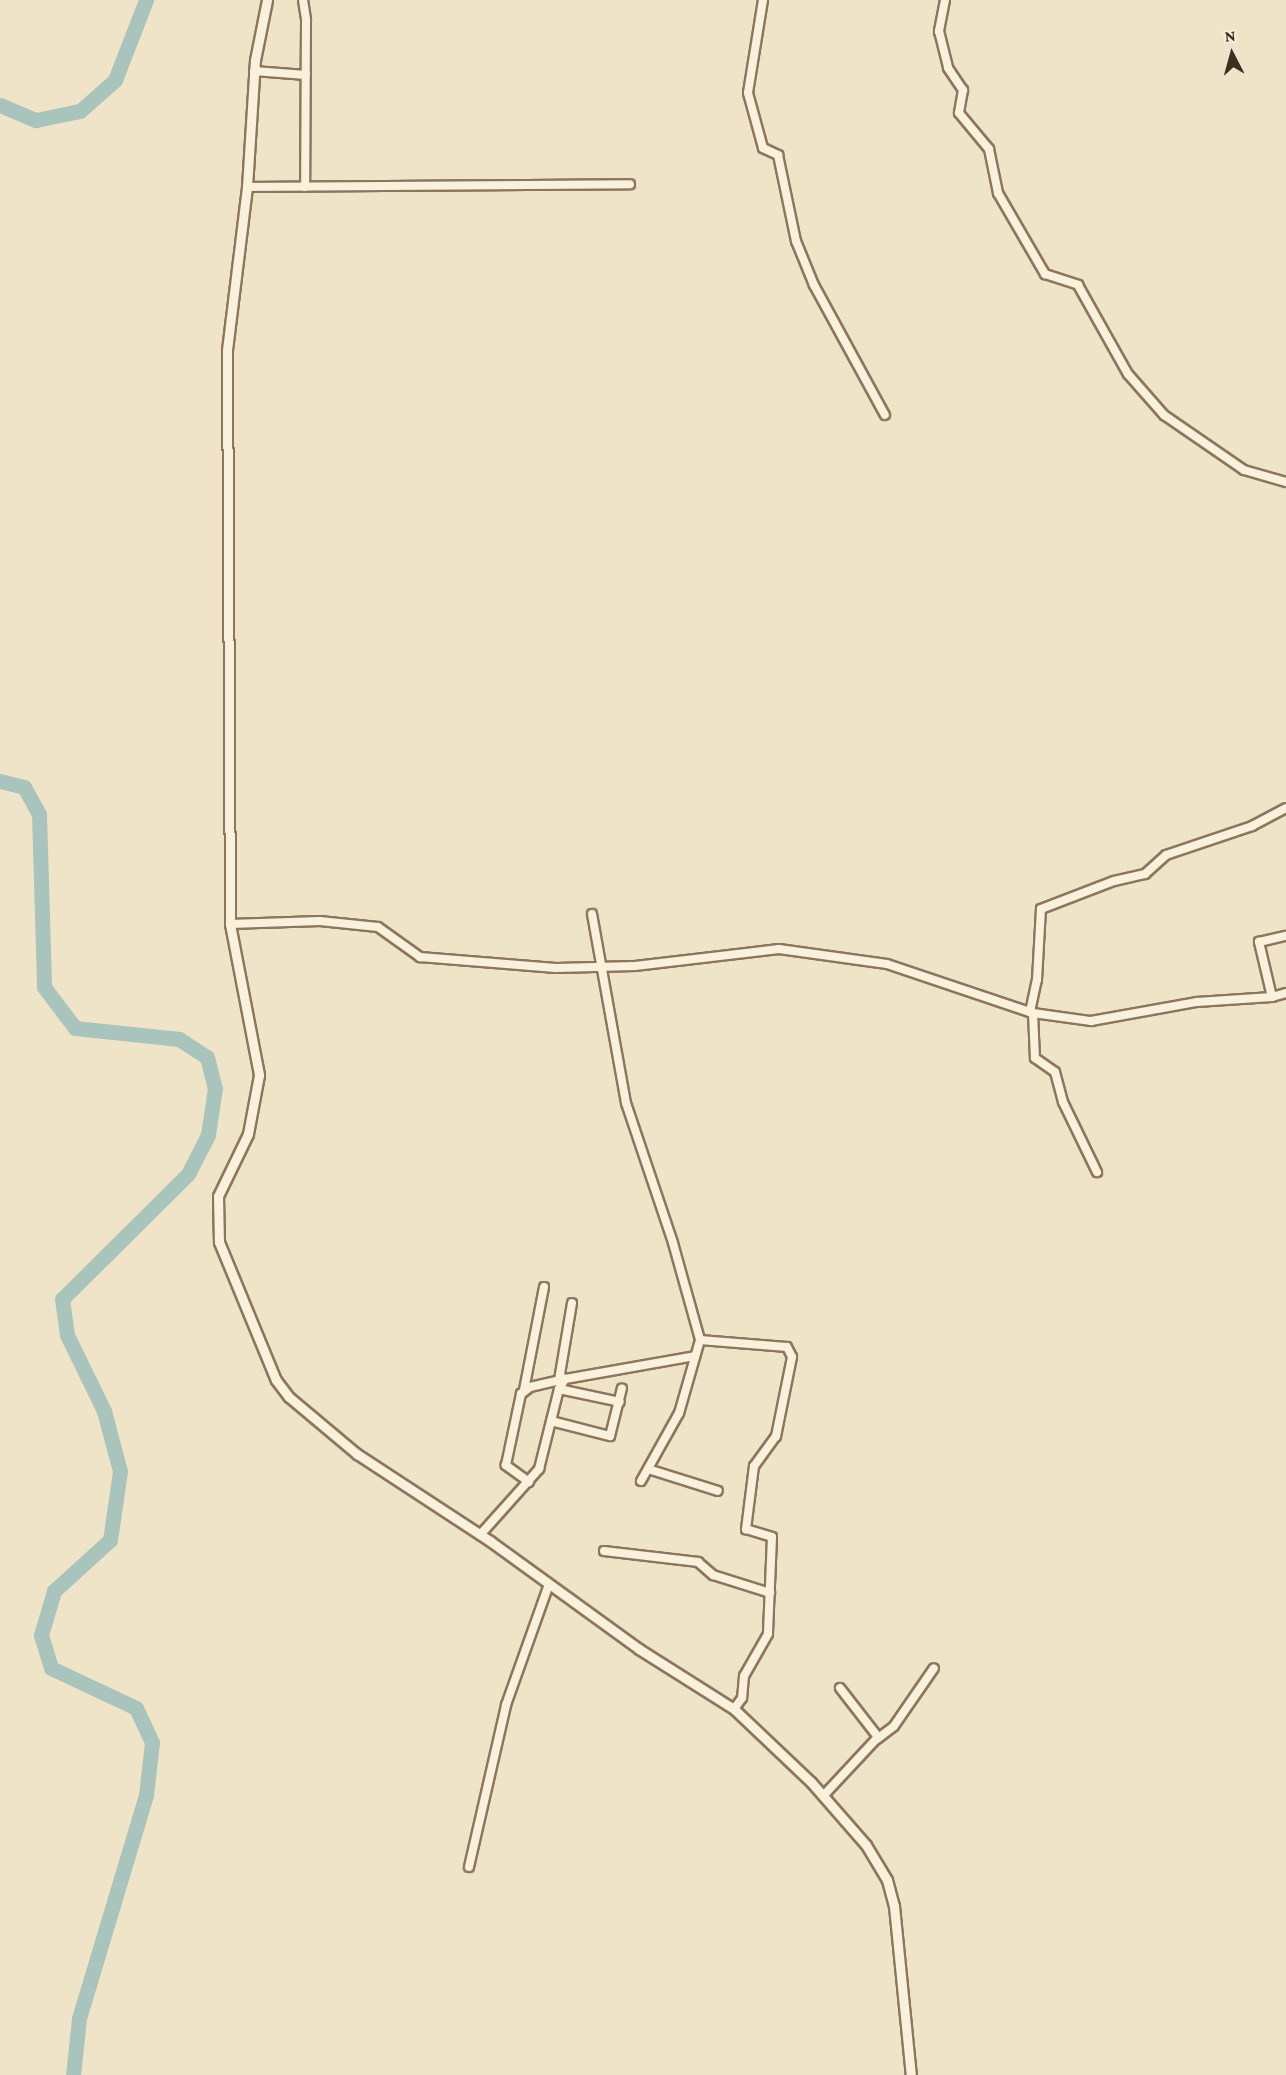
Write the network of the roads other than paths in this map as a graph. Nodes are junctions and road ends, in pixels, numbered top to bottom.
1 (267, 0) edge
2 (303, 0) edge
3 (763, 0) edge
4 (945, 0) edge
5 (254, 71) junction
6 (306, 75) junction
7 (630, 184) dead end
8 (247, 187) junction
9 (305, 187) junction
10 (885, 415) dead end
11 (1286, 482) edge
12 (1286, 808) edge
13 (592, 914) dead end
14 (230, 924) junction
15 (1286, 936) edge
16 (604, 968) junction
17 (1286, 993) edge
18 (1272, 997) junction
19 (1031, 1012) junction
20 (1097, 1172) dead end
21 (544, 1287) dead end
22 (572, 1303) dead end
23 (699, 1340) junction
24 (695, 1356) junction
25 (561, 1383) junction
26 (622, 1388) dead end
27 (524, 1390) junction
28 (620, 1402) junction
29 (551, 1421) junction
30 (648, 1469) junction
31 (641, 1481) dead end
32 (529, 1482) junction
33 (718, 1491) dead end
34 (480, 1534) junction
35 (604, 1551) dead end
36 (549, 1584) junction
37 (770, 1593) junction
38 (934, 1668) dead end
39 (840, 1688) dead end
40 (734, 1709) junction
41 (877, 1739) junction
42 (824, 1795) junction
43 (470, 1867) dead end
44 (911, 2075) edge

1 - 5 street
2 - 6 street
3 - 10 street
4 - 11 street
5 - 6 street
5 - 8 street
6 - 9 street
7 - 9 street
8 - 9 street
8 - 14 street
12 - 19 street
13 - 16 street
14 - 16 street
14 - 34 street
15 - 18 street
16 - 19 street
16 - 23 street
17 - 18 street
18 - 19 street
19 - 20 street
21 - 27 street
22 - 25 street
23 - 24 street
23 - 37 street
24 - 25 street
24 - 30 street
25 - 27 street
25 - 28 street
25 - 29 street
26 - 28 street
27 - 32 street
28 - 29 street
29 - 32 street
30 - 31 street
30 - 33 street
32 - 34 street
34 - 36 street
35 - 37 street
36 - 40 street
36 - 43 street
37 - 40 street
38 - 41 street
39 - 41 street
40 - 42 street
41 - 42 street
42 - 44 street

